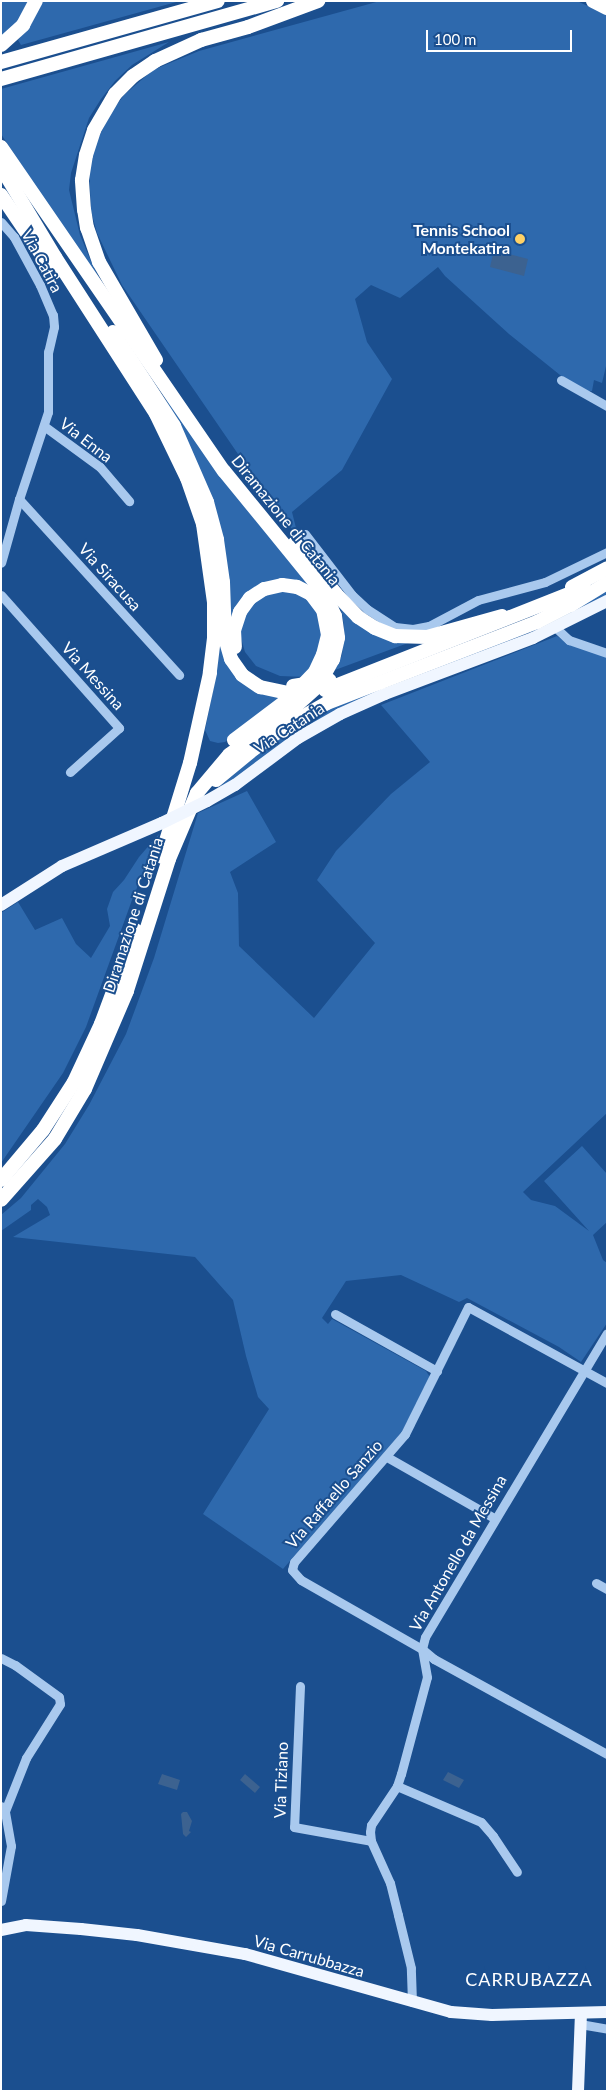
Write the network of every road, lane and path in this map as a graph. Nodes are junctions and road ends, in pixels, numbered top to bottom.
1 (36, 1) edge
2 (218, 1) edge
3 (277, 1) edge
4 (324, 1) edge
5 (593, 1) edge
6 (314, 3) edge
7 (607, 8) edge
8 (238, 12) junction
9 (1, 45) edge
10 (1, 62) edge
11 (1, 79) edge
12 (1, 147) edge
13 (2, 167) edge
14 (1, 195) edge
15 (1, 222) edge
16 (128, 333) junction
17 (561, 380) dead end
18 (169, 381) junction
19 (607, 406) edge
20 (44, 426) junction
21 (198, 434) junction
22 (187, 478) junction
23 (19, 499) junction
24 (129, 501) dead end
25 (305, 534) dead end
26 (607, 552) edge
27 (1, 563) edge
28 (607, 568) edge
29 (607, 576) edge
30 (607, 583) edge
31 (1, 595) edge
32 (607, 601) edge
33 (502, 616) junction
34 (556, 628) junction
35 (607, 653) edge
36 (179, 675) dead end
37 (328, 685) junction
38 (293, 690) junction
39 (70, 772) dead end
40 (163, 852) junction
41 (1, 905) edge
42 (127, 991) junction
43 (1, 1180) edge
44 (1, 1200) edge
45 (335, 1314) dead end
46 (607, 1333) edge
47 (437, 1370) junction
48 (583, 1370) junction
49 (607, 1383) edge
50 (387, 1457) junction
51 (494, 1518) junction
52 (596, 1583) dead end
53 (607, 1589) edge
54 (422, 1649) junction
55 (1, 1658) edge
56 (300, 1686) dead end
57 (607, 1754) edge
58 (397, 1786) junction
59 (3, 1809) edge
60 (371, 1841) junction
61 (516, 1872) dead end
62 (1, 1901) edge
63 (1, 1930) edge
64 (412, 2002) junction
65 (607, 2012) edge
66 (581, 2019) junction
67 (607, 2029) edge
68 (578, 2091) edge

1 - 9 highway
2 - 10 highway
3 - 8 highway
4 - 6 highway
5 - 7 highway
6 - 8 highway
6 - 18 highway
8 - 11 highway
12 - 16 highway, Diramazione di Catania
13 - 22 highway, Diramazione di Catania
13 - 38 highway
14 - 22 highway
15 - 20 street, Via Catira
16 - 18 highway
16 - 21 highway, Diramazione di Catania
17 - 19 street
18 - 21 highway
18 - 33 highway
20 - 23 street
20 - 24 street, Via Enna
21 - 42 highway, Diramazione di Catania
22 - 40 highway, Diramazione di Catania
23 - 27 street
23 - 36 street, Via Siracusa
25 - 26 street
28 - 33 highway
29 - 37 highway
30 - 42 highway
31 - 39 street, Via Messina
32 - 34 main road, Via Catania
33 - 37 highway
34 - 35 street
34 - 41 main road, Via Catania, bridge
37 - 38 highway, bridge
38 - 40 highway
40 - 43 highway, Diramazione di Catania
42 - 44 highway, Diramazione di Catania
45 - 47 street
46 - 48 street, Via Antonello da Messina
47 - 48 street, Via Raffaello Sanzio
47 - 50 street, Via Raffaello Sanzio
48 - 49 street, Via Raffaello Sanzio
48 - 51 street, Via Antonello da Messina
50 - 51 street
50 - 54 street, Via Raffaello Sanzio
51 - 54 street, Via Antonello da Messina
52 - 53 street
54 - 57 street, Via Raffaello Sanzio
54 - 58 street, Via Antonello da Messina
55 - 59 street
56 - 60 street, Via Tiziano
58 - 60 street, Via Antonello da Messina
58 - 61 street
59 - 62 street
60 - 64 street
63 - 64 main road, Via Carrubbazza
64 - 66 main road, Via Carrubbazza
65 - 66 main road, Via Carrubbazza
66 - 67 street
66 - 68 main road

